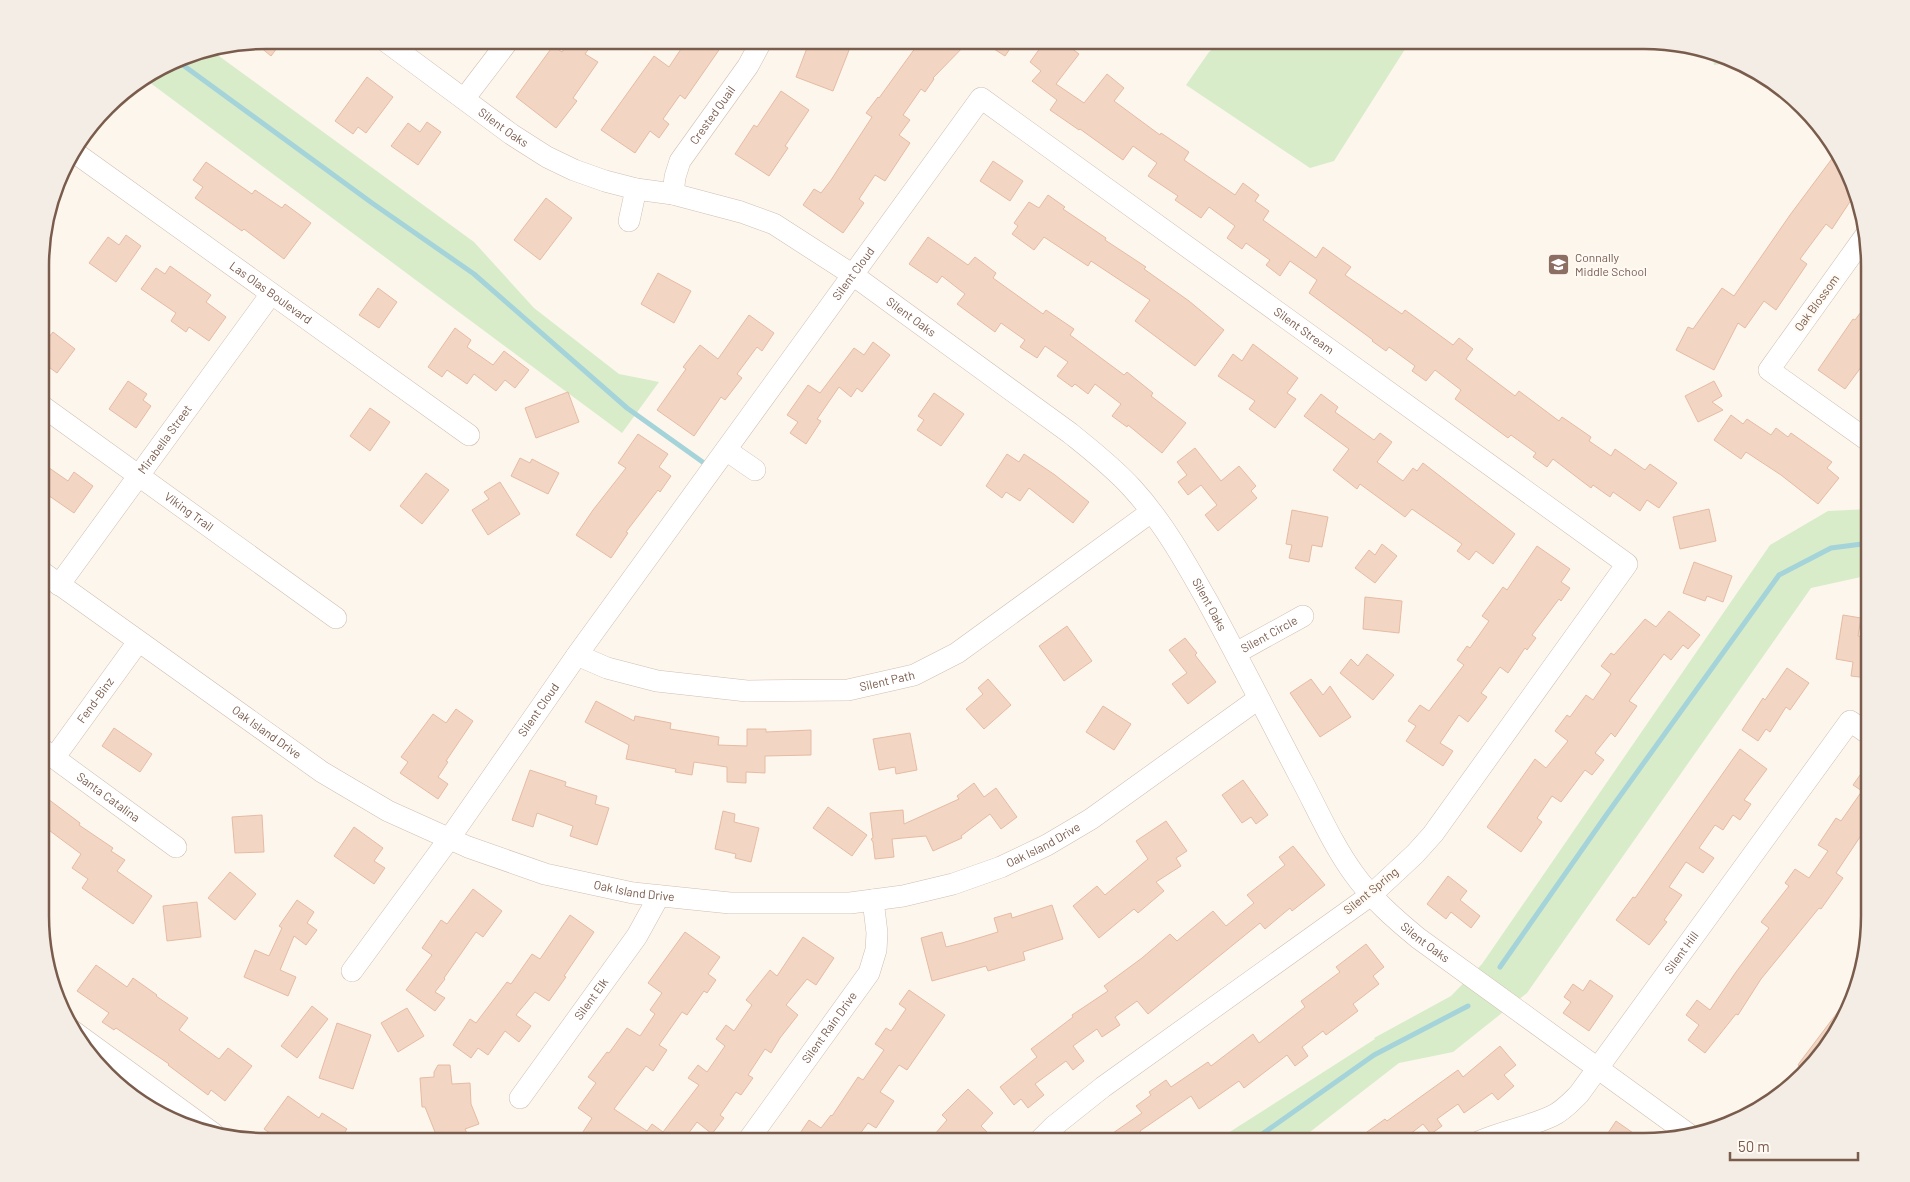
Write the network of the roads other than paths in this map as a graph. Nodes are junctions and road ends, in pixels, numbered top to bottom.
1 (396, 49) edge
2 (501, 49) edge
3 (757, 49) edge
4 (981, 98) joint
5 (464, 99) junction
6 (79, 156) edge
7 (636, 189) junction
8 (673, 194) junction
9 (629, 221) dead end
10 (1860, 243) edge
11 (853, 275) junction
12 (271, 294) junction
13 (49, 411) edge
14 (469, 435) dead end
15 (1861, 436) edge
16 (726, 450) junction
17 (754, 470) dead end
18 (139, 476) junction
19 (1151, 512) junction
20 (1627, 564) joint
21 (49, 577) edge
22 (60, 585) junction
23 (1303, 616) dead end
24 (336, 618) dead end
25 (138, 642) junction
26 (1236, 653) junction
27 (577, 655) junction
28 (1258, 699) junction
29 (1861, 729) edge
30 (49, 753) edge
31 (49, 755) edge
32 (449, 839) junction
33 (176, 847) dead end
34 (1371, 895) junction
35 (659, 896) junction
36 (873, 900) junction
37 (352, 971) dead end
38 (93, 1047) edge
39 (1598, 1069) junction
40 (520, 1098) dead end
41 (182, 1117) edge
42 (1682, 1130) edge
43 (753, 1133) edge
44 (1047, 1133) edge
45 (1500, 1133) edge

1 - 5 street, Silent Oaks
2 - 5 street
3 - 8 street, Crested Quail
4 - 11 street, Silent Cloud
4 - 20 street, Silent Stream
5 - 7 street, Silent Oaks
6 - 12 street, Las Olas Boulevard
7 - 8 street, Silent Oaks
7 - 9 street
8 - 11 street, Silent Oaks
10 - 15 street, Oak Blossom
11 - 16 street, Silent Cloud
11 - 19 street, Silent Oaks
12 - 14 street, Las Olas Boulevard
12 - 18 street, Mirabella Street
13 - 18 street, Viking Trail
16 - 17 street
16 - 27 street, Silent Cloud
18 - 22 street, Mirabella Street
18 - 24 street, Viking Trail
19 - 26 street, Silent Oaks
19 - 27 street, Silent Path
20 - 34 street, Silent Spring
21 - 22 street, Oak Island Drive
22 - 25 street, Oak Island Drive
23 - 26 street, Silent Circle
25 - 30 street, Fend-Binz
25 - 32 street, Oak Island Drive
26 - 28 street, Silent Oaks
27 - 32 street, Silent Cloud
28 - 34 street, Silent Oaks
28 - 36 street, Oak Island Drive
29 - 39 street, Silent Hill
31 - 33 street, Santa Catalina
32 - 35 street, Oak Island Drive
32 - 37 street, Silent Cloud
34 - 39 street, Silent Oaks
34 - 44 street, Silent Spring
35 - 36 street, Oak Island Drive
35 - 40 street, Silent Elk
36 - 43 street, Silent Rain Drive
38 - 41 street
39 - 42 street, Silent Oaks
39 - 45 street, Silent Hill

